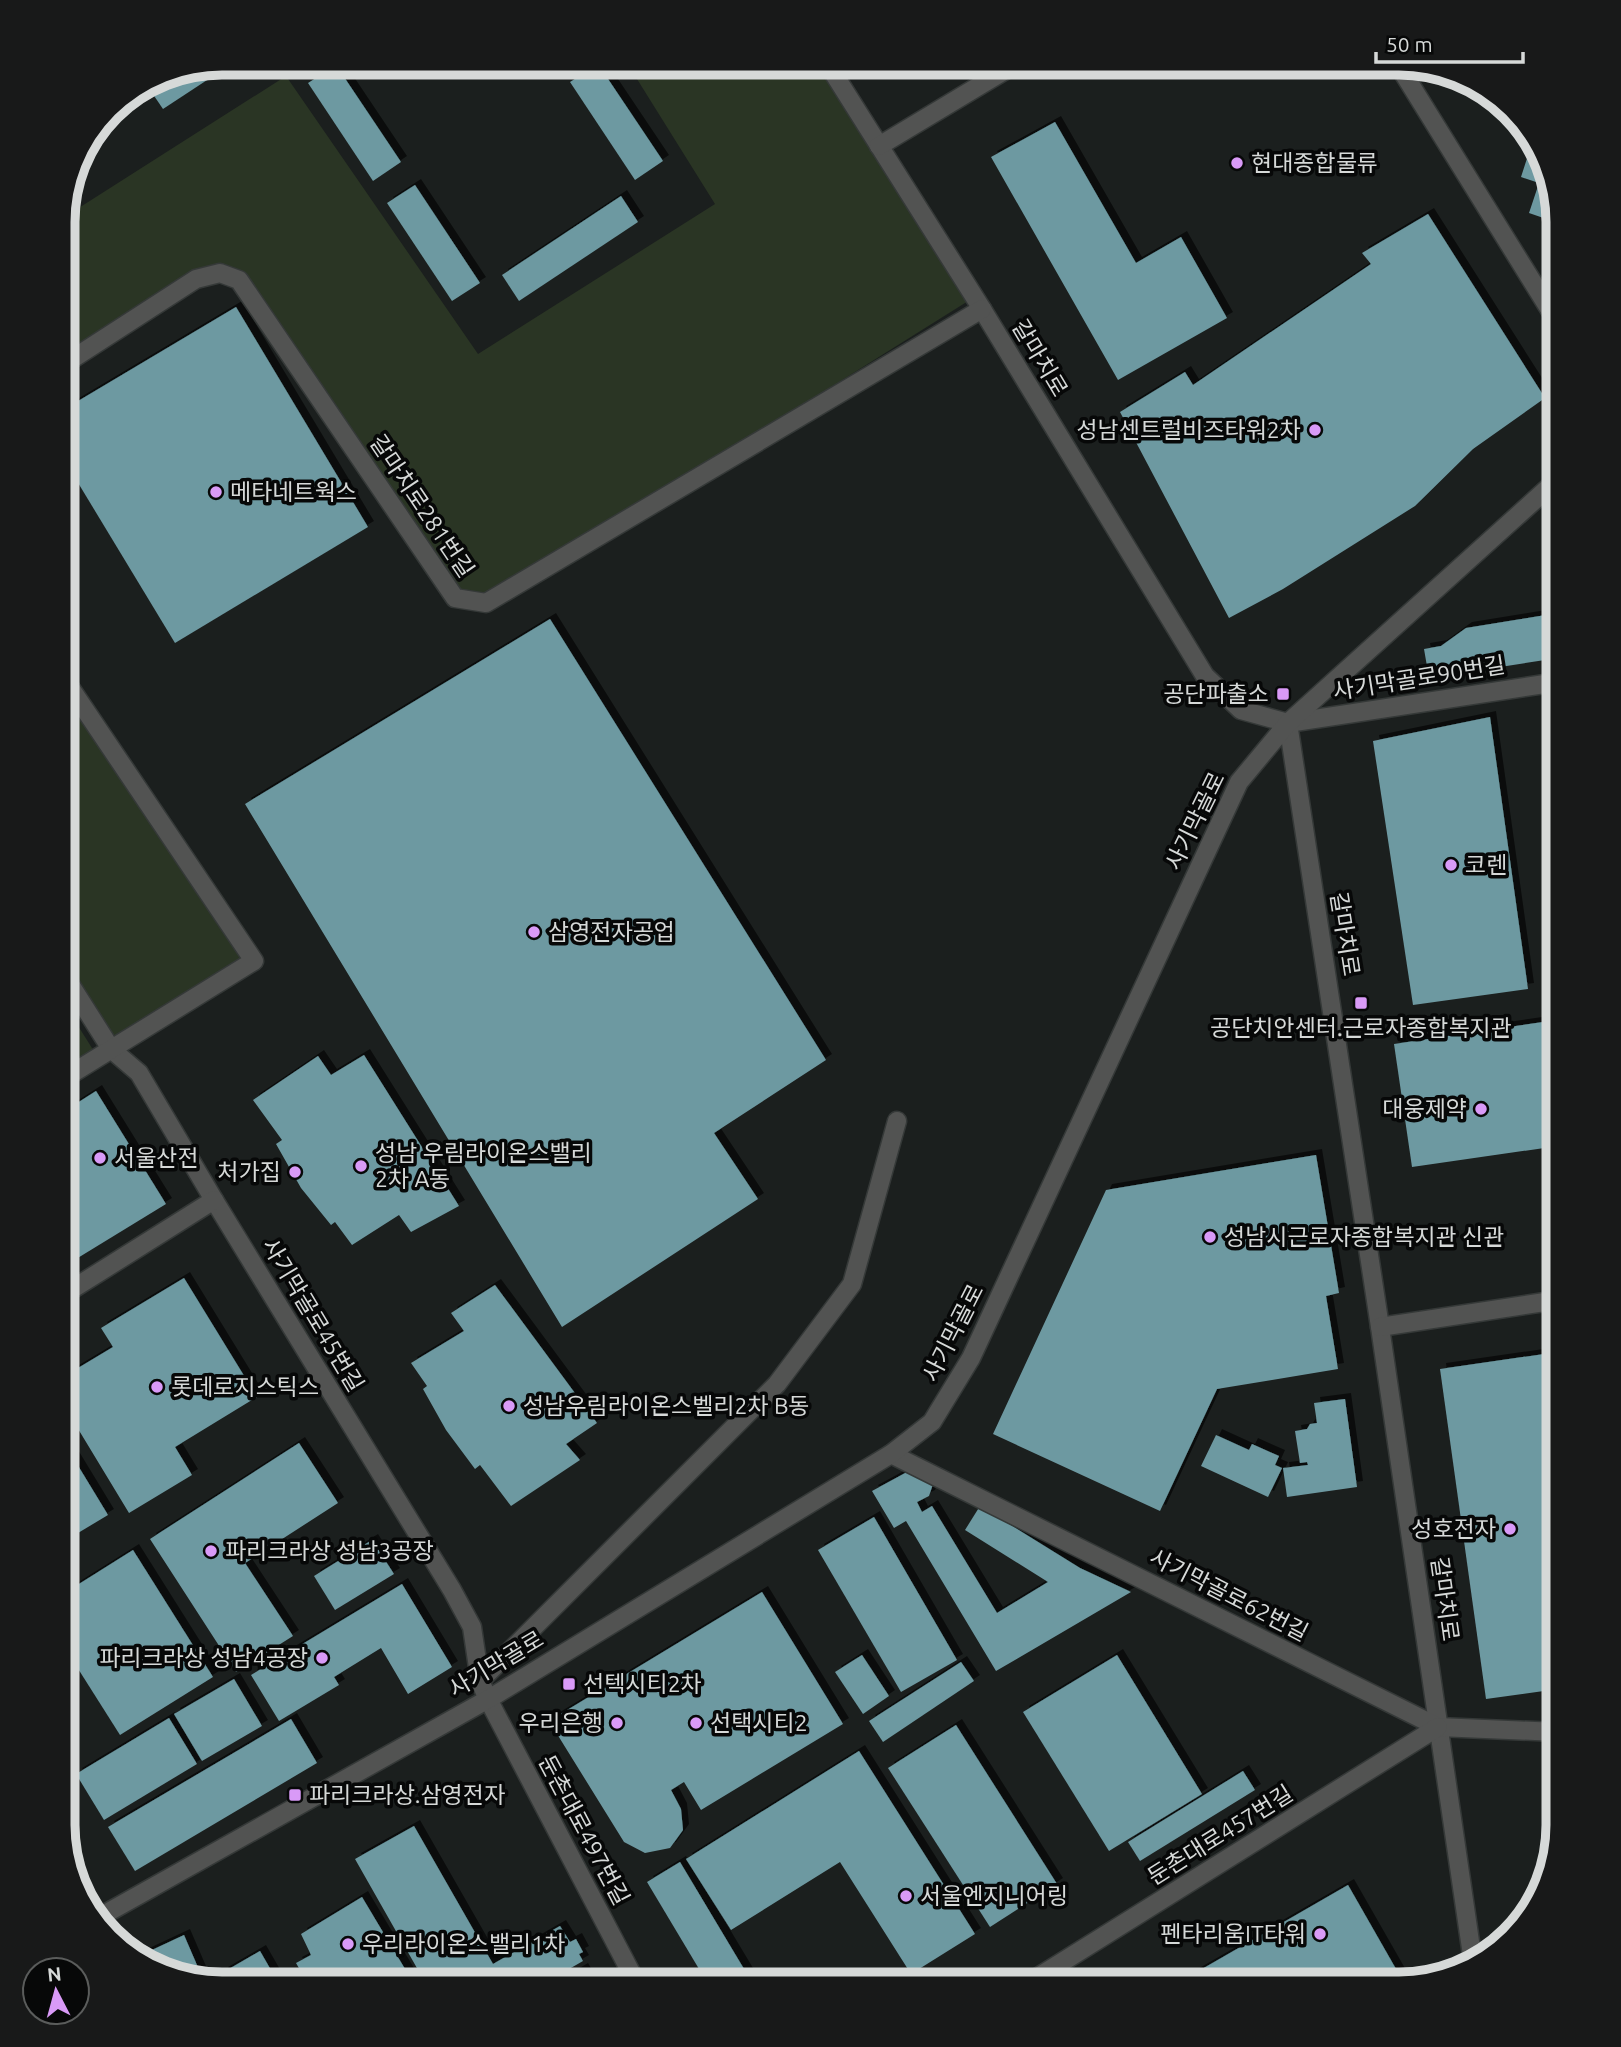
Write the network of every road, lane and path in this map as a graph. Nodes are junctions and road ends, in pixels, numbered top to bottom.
1 (835, 76) edge
2 (995, 76) edge
3 (1405, 76) edge
4 (879, 146) junction
5 (1546, 304) edge
6 (982, 309) junction
7 (76, 357) edge
8 (1546, 490) edge
9 (1546, 684) edge
10 (76, 696) edge
11 (1287, 723) junction
12 (76, 993) edge
13 (111, 1049) junction
14 (75, 1071) edge
15 (897, 1121) dead end
16 (214, 1200) junction
17 (75, 1287) edge
18 (1546, 1302) edge
19 (1380, 1327) junction
20 (891, 1454) junction
21 (480, 1681) junction
22 (488, 1699) junction
23 (1438, 1727) junction
24 (1546, 1732) edge
25 (105, 1913) edge
26 (1472, 1952) edge
27 (631, 1972) edge
28 (1046, 1972) edge

1 - 4 street, 갈마치로
2 - 4 street
3 - 5 street
4 - 6 street, 갈마치로
6 - 7 street, 갈마치로281번길
6 - 11 street, 갈마치로
8 - 11 street, 사기막골로
9 - 11 street, 사기막골로90번길
10 - 13 street
11 - 19 street, 갈마치로
11 - 20 street, 사기막골로
12 - 13 street, 사기막골로45번길
13 - 14 street
13 - 16 street, 사기막골로45번길
15 - 21 street
16 - 17 street
16 - 21 street, 사기막골로45번길
18 - 19 street
19 - 23 street, 갈마치로
20 - 22 street, 사기막골로
20 - 23 street, 사기막골로62번길
21 - 22 street, 사기막골로45번길
22 - 25 street, 사기막골로
22 - 27 street, 둔촌대로497번길
23 - 24 street, 사기막골로62번길
23 - 26 street, 갈마치로
23 - 28 street, 둔촌대로457번길

